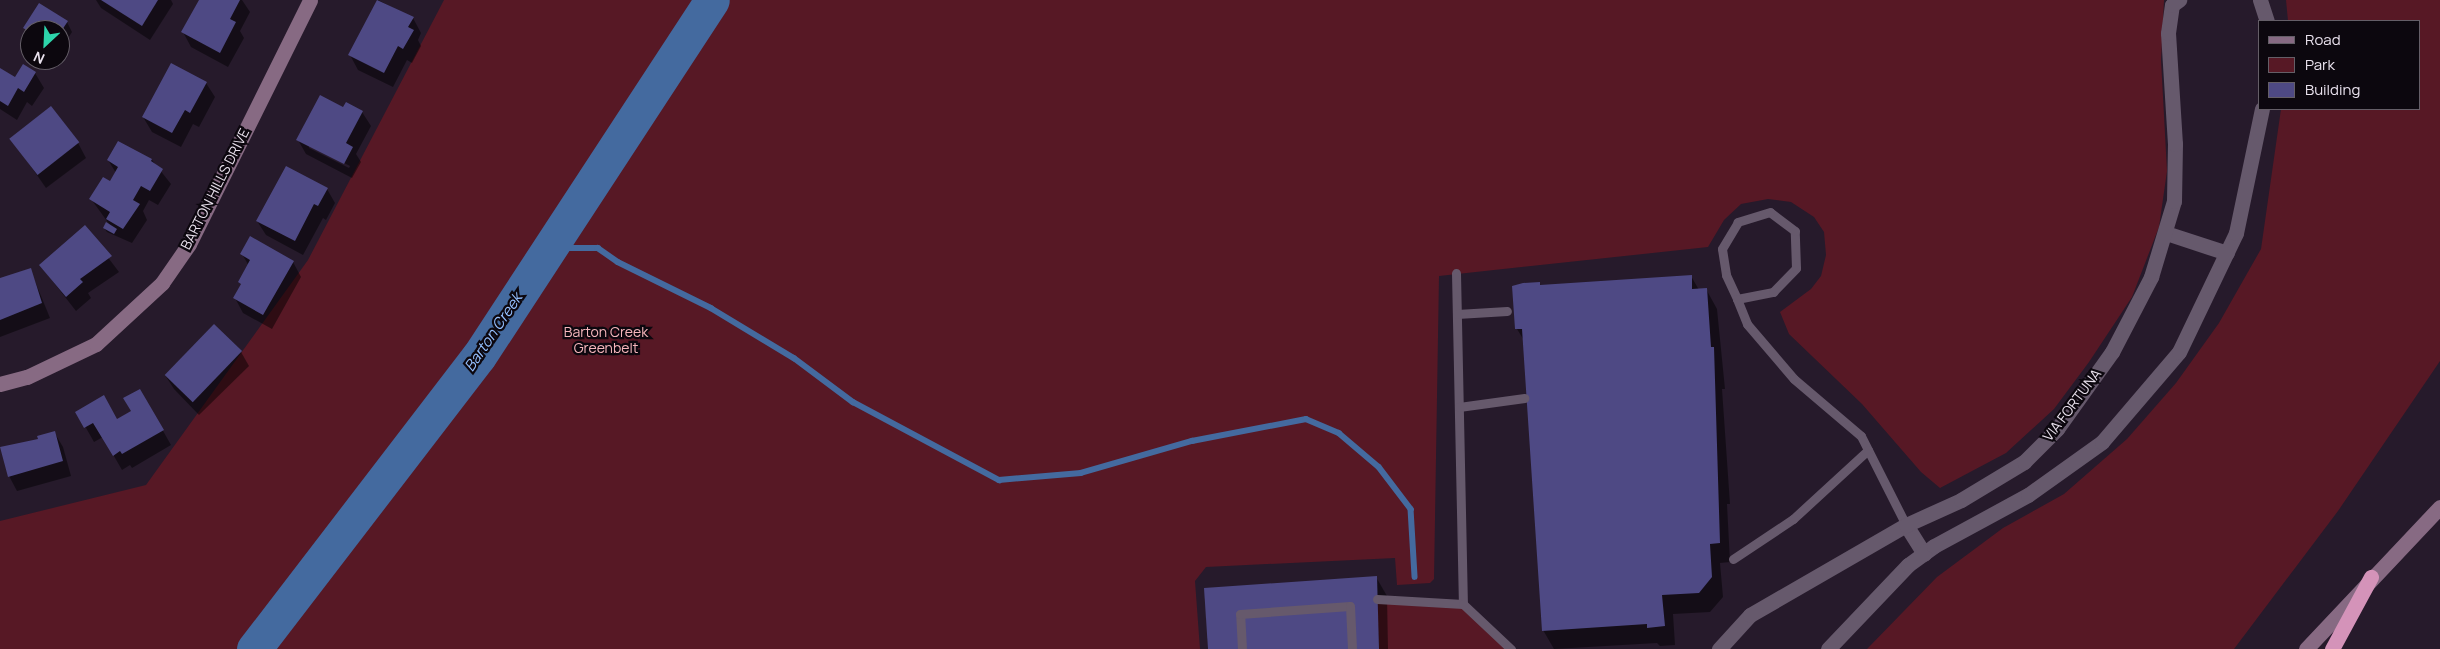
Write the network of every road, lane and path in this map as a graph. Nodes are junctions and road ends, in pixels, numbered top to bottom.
1 (310, 0) edge
2 (2179, 0) edge
3 (2260, 0) edge
4 (2267, 20) edge
5 (2262, 110) edge
6 (2166, 233) junction
7 (2227, 253) junction
8 (1456, 273) dead end
9 (1737, 299) junction
10 (1507, 311) dead end
11 (1457, 314) junction
12 (0, 384) edge
13 (1524, 398) dead end
14 (1459, 407) junction
15 (1868, 450) junction
16 (2440, 508) edge
17 (1906, 525) junction
18 (1924, 554) junction
19 (1733, 559) dead end
20 (2371, 577) junction
21 (1377, 599) dead end
22 (1462, 604) junction
23 (1242, 649) edge
24 (1352, 649) edge
25 (1511, 649) edge
26 (1719, 649) edge
27 (1828, 649) edge
28 (2306, 649) edge
29 (2332, 649) edge

1 - 12 street, BARTON HILLS DRIVE
2 - 6 street, VIA FORTUNA
3 - 4 street
5 - 7 street
6 - 7 street
6 - 17 street, VIA FORTUNA
7 - 18 street
8 - 11 lane
9 - 9 lane
9 - 15 lane
10 - 11 lane
11 - 14 lane
13 - 14 lane
14 - 22 lane
15 - 17 lane
15 - 19 lane
16 - 20 street
17 - 18 street
17 - 26 street, VIA FORTUNA
18 - 27 street
20 - 28 street
20 - 29 highway
21 - 22 lane
22 - 25 lane
23 - 24 lane

